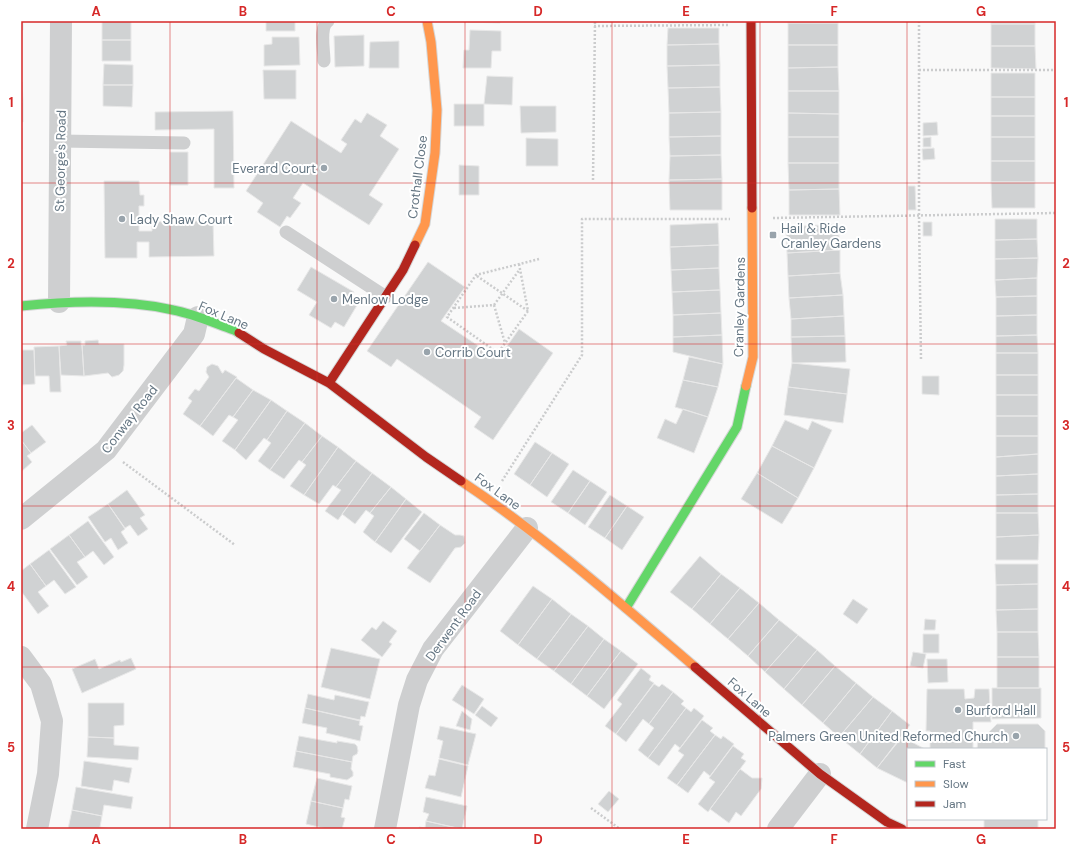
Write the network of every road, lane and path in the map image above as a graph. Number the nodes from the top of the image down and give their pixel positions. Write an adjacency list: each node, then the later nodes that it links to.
1 (61, 21): 11 (street, St George's Road)
2 (328, 21): 8 (lane)
3 (427, 21): 23 (street, Crothall Close)
4 (594, 21): 7 (path)
5 (919, 21): 9 (path)
6 (751, 23): 7 (path); 16 (street, Cranley Gardens)
7 (594, 26): 13 (path)
8 (324, 61)
9 (919, 70): 10 (path); 15 (path)
10 (1056, 70)
11 (60, 141): 12 (lane); 24 (street, St George's Road)
12 (184, 142)
13 (593, 180)
14 (1056, 213): 15 (path)
15 (919, 216): 16 (path); 31 (path)
16 (753, 218): 34 (path); 38 (street, Cranley Gardens)
17 (286, 232): 23 (lane)
18 (539, 259): 19 (path)
19 (520, 264): 20 (path); 21 (path)
20 (520, 269): 22 (path); 28 (path)
21 (476, 275): 22 (path); 27 (path)
22 (502, 293): 25 (path); 28 (path)
23 (386, 297): 32 (street, Crothall Close)
24 (58, 302): 26 (street, Fox Lane); 29 (street, Fox Lane)
25 (494, 305): 27 (path); 30 (path)
26 (21, 306)
27 (454, 308): 30 (path)
28 (528, 311): 30 (path)
29 (198, 317): 32 (street, Fox Lane); 33 (street, Conway Road)
30 (505, 343)
31 (921, 360)
32 (329, 383): 34 (street, Fox Lane)
33 (106, 450): 35 (street, Conway Road); 37 (path)
34 (490, 500): 36 (street, Fox Lane)
35 (21, 519)
36 (527, 528): 38 (street, Fox Lane); 43 (street, Derwent Road)
37 (235, 545)
38 (626, 608): 40 (street, Fox Lane)
39 (21, 657): 42 (street)
40 (820, 774): 45 (street); 46 (street, Fox Lane)
41 (590, 808): 44 (path)
42 (37, 829)
43 (384, 829)
44 (620, 829)
45 (778, 829)
46 (902, 829)

